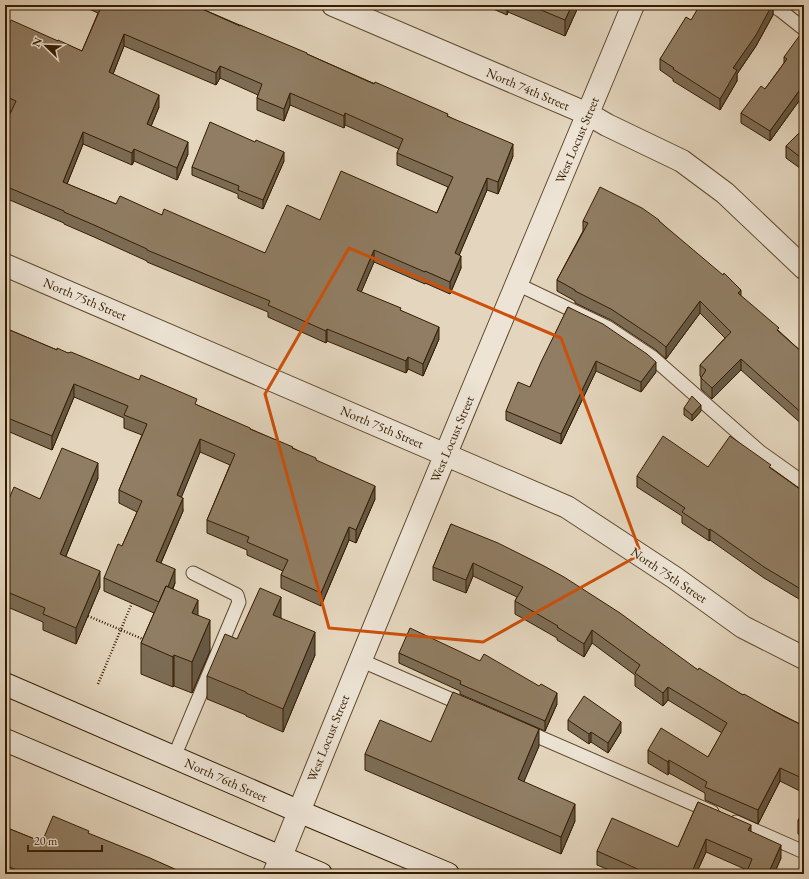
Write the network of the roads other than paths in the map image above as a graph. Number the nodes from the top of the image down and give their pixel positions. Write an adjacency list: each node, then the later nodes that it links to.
1 (333, 5): 5 (street, North 74th Street)
2 (633, 5): 5 (street, West Locust Street)
3 (772, 5): 4 (lane)
4 (804, 29)
5 (588, 114): 7 (street, North 74th Street); 8 (street, West Locust Street)
6 (5, 265): 9 (street, North 75th Street)
7 (804, 268)
8 (517, 284): 9 (street, West Locust Street); 10 (lane)
9 (445, 454): 12 (street, North 75th Street); 13 (street, West Locust Street)
10 (804, 483)
11 (193, 573): 18 (lane)
12 (804, 658)
13 (360, 660): 15 (lane); 19 (street, West Locust Street)
14 (5, 684): 18 (street, North 76th Street)
15 (474, 709)
16 (511, 725): 20 (lane)
17 (5, 740): 21 (street)
18 (174, 757): 19 (street, North 76th Street)
19 (298, 811): 21 (street, West Locust Street); 23 (street, North 76th Street)
20 (804, 852)
21 (277, 865): 22 (street)
22 (320, 874)
23 (448, 874)

